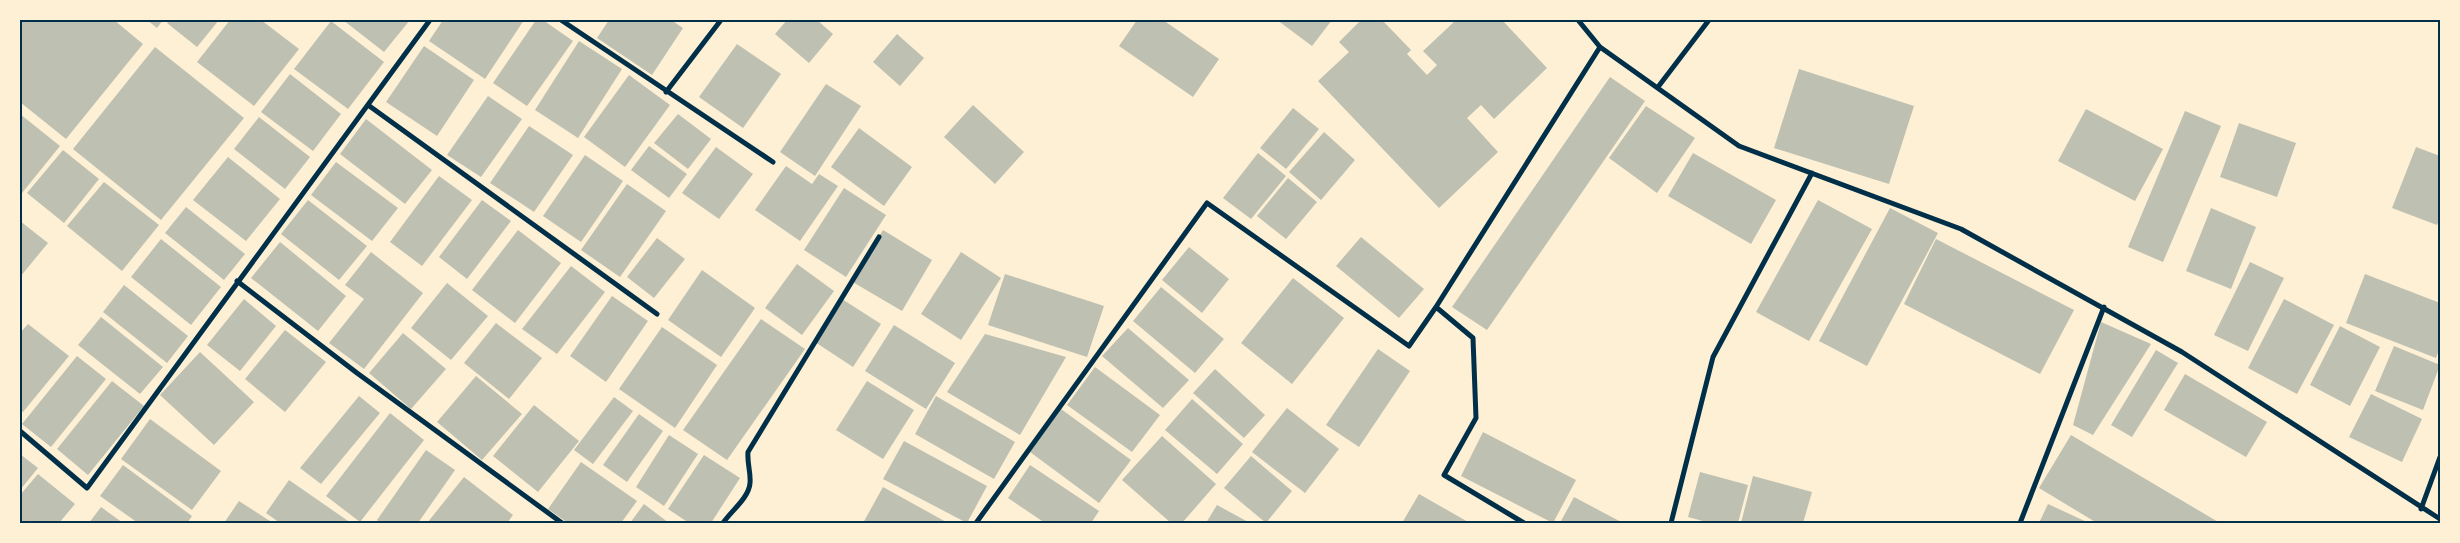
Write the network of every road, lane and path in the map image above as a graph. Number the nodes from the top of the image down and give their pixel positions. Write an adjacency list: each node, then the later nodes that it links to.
1 (430, 20): 9 (street)
2 (562, 20): 8 (street)
3 (721, 20): 8 (street)
4 (1578, 20): 6 (street)
5 (1709, 20): 7 (street)
6 (1600, 47): 7 (street); 14 (street)
7 (1658, 87): 11 (street)
8 (666, 92): 10 (street)
9 (368, 105): 13 (street); 16 (street)
10 (773, 162)
11 (1812, 173): 15 (street); 25 (street)
12 (879, 237): 22 (street)
13 (237, 281): 17 (street); 21 (street)
14 (1436, 307): 23 (street); 24 (street)
15 (2104, 308): 19 (street); 26 (street)
16 (657, 314)
17 (20, 431)
18 (2440, 457): 19 (street)
19 (2422, 509): 20 (street)
20 (2440, 519)
21 (562, 523)
22 (723, 523)
23 (976, 523)
24 (1524, 523)
25 (1671, 523)
26 (2020, 523)

